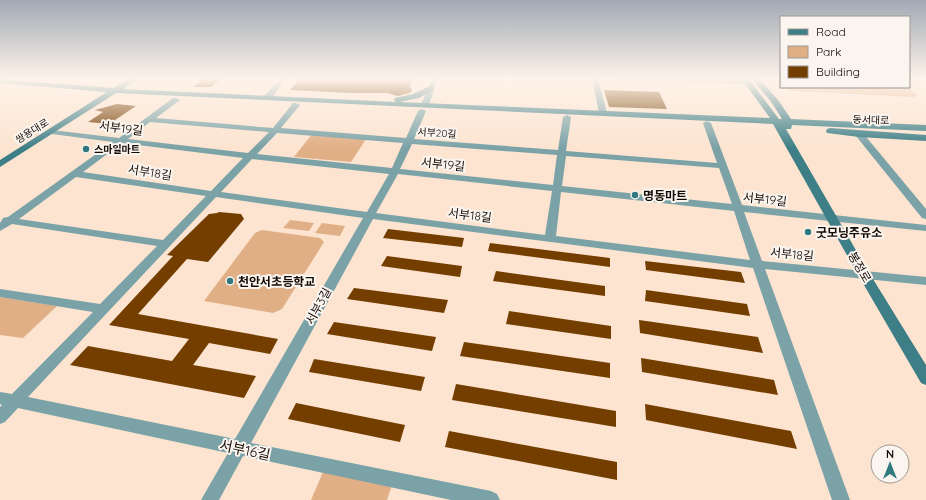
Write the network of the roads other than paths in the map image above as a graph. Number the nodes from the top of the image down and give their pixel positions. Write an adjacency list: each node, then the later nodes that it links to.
1 (77, 101): 28 (main road, 쌍용대로)
2 (79, 101): 22 (main road, 쌍용대로)
3 (174, 101): 16 (street)
4 (208, 101): 12 (main road, 동서대로)
5 (344, 101): 11 (main road, 동서대로)
6 (391, 101): 11 (main road)
7 (426, 101): 13 (street, 서부3길)
8 (600, 101): 14 (street)
9 (765, 101): 19 (main road, 봉정로)
10 (771, 101): 19 (main road, 봉정로)
11 (383, 103): 13 (main road, 동서대로)
12 (296, 105): 13 (main road, 동서대로); 21 (street)
13 (424, 108): 14 (main road, 동서대로); 15 (main road, 동서대로); 26 (street, 서부3길)
14 (603, 113): 19 (main road, 동서대로)
15 (566, 117): 17 (main road, 동서대로); 27 (street)
16 (149, 120): 21 (street, 서부20길); 25 (street)
17 (707, 124): 19 (main road, 동서대로); 31 (street)
18 (803, 125): 19 (main road, 동서대로); 20 (main road, 동서대로); 23 (main road)
19 (783, 126): 39 (main road, 봉정로)
20 (924, 128)
21 (275, 130): 26 (street, 서부20길); 29 (street)
22 (52, 132): 25 (street, 서부19길); 30 (main road, 쌍용대로)
23 (860, 134): 24 (main road); 38 (street)
24 (926, 138)
25 (120, 140): 29 (street, 서부19길); 33 (street)
26 (407, 141): 27 (street, 서부20길); 32 (street, 서부3길)
27 (560, 153): 31 (street, 서부20길); 34 (street)
28 (0, 156)
29 (250, 156): 32 (street, 서부19길); 35 (street)
30 (0, 164)
31 (723, 166): 36 (street)
32 (394, 171): 34 (street, 서부19길); 37 (street, 서부3길)
33 (76, 174): 35 (street, 서부18길); 40 (street)
34 (558, 188): 36 (street, 서부19길); 43 (street)
35 (211, 195): 37 (street, 서부18길); 44 (street)
36 (738, 209): 39 (street, 서부19길); 45 (street)
37 (369, 216): 43 (street, 서부18길); 54 (street, 서부3길)
38 (926, 216)
39 (832, 218): 42 (street, 서부19길); 46 (main road, 봉정로)
40 (5, 220): 41 (street); 44 (street)
41 (0, 228)
42 (926, 228)
43 (550, 238): 45 (street, 서부18길)
44 (165, 244): 49 (street)
45 (757, 264): 46 (street, 서부18길); 57 (street)
46 (863, 273): 47 (street, 서부18길); 50 (main road, 봉정로)
47 (926, 281)
48 (0, 293): 49 (street)
49 (103, 309): 52 (street)
50 (926, 378)
51 (0, 398): 52 (street, 서부16길)
52 (16, 402): 53 (street); 54 (street, 서부16길)
53 (0, 417)
54 (239, 449): 55 (street, 서부3길); 56 (street, 서부16길)
55 (210, 500)
56 (491, 500)
57 (841, 500)

